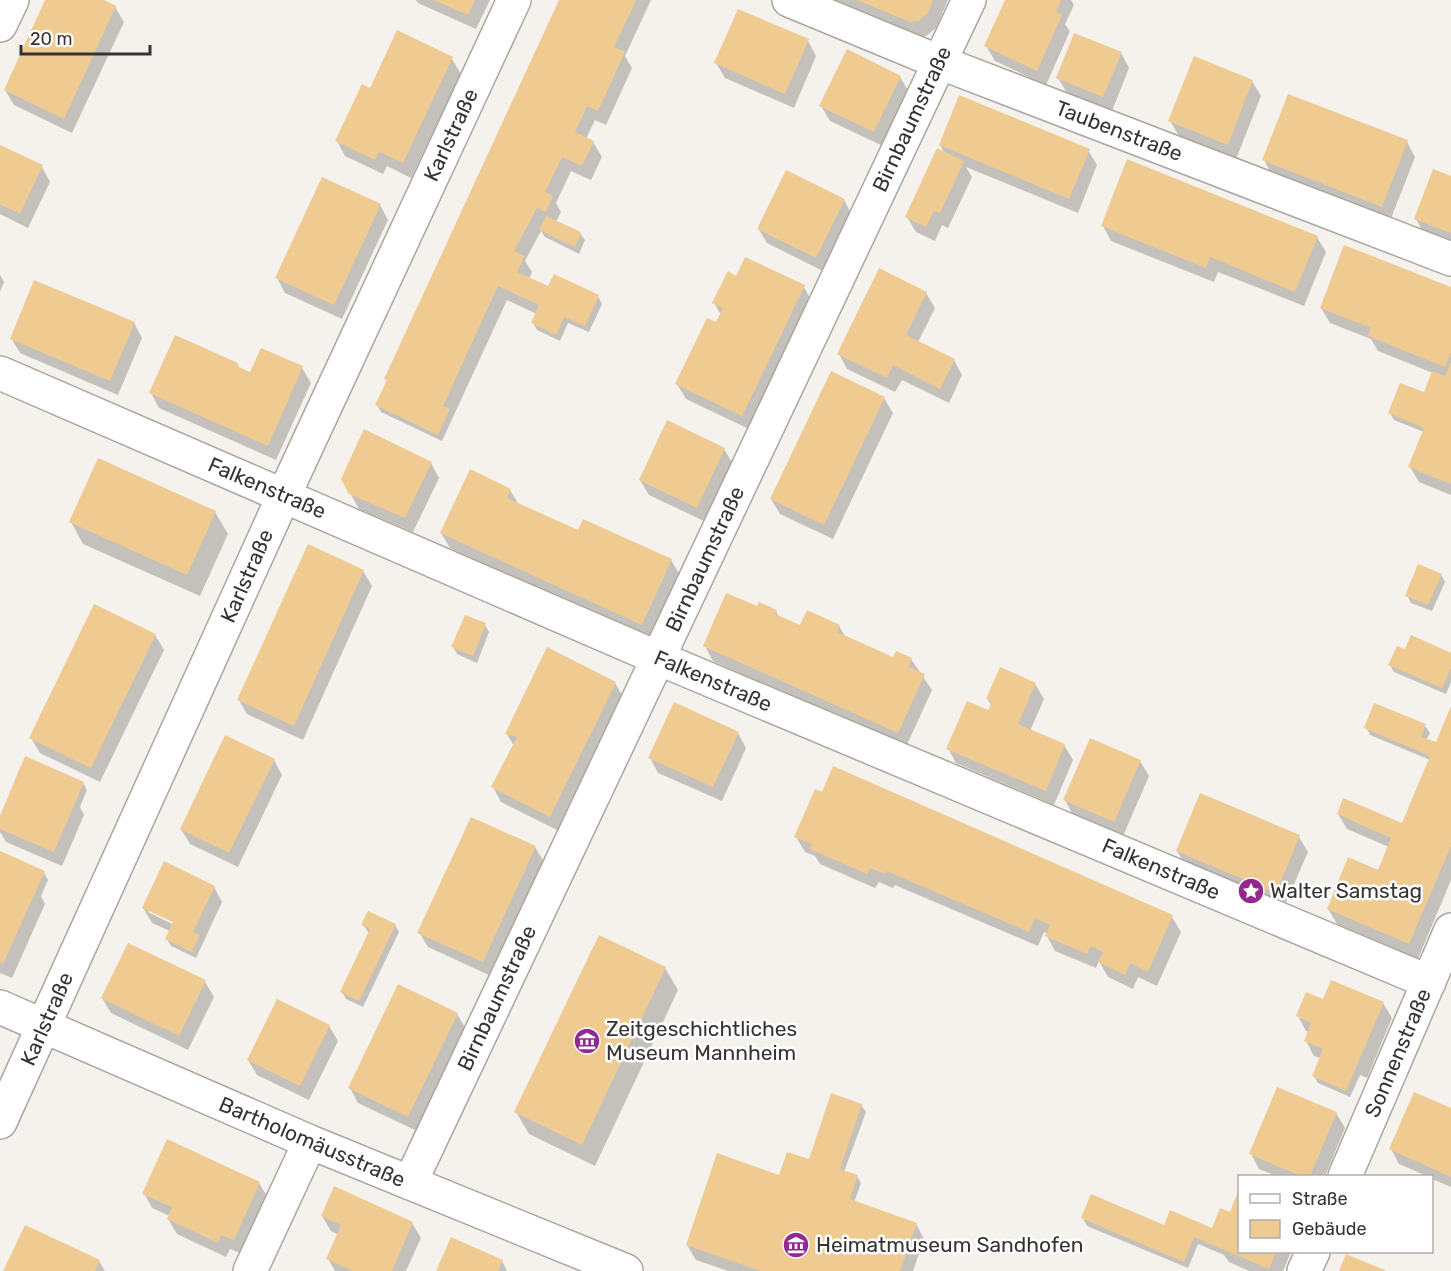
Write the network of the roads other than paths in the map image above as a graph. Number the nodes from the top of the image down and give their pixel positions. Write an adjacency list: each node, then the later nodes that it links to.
1 (12, 0): 5 (street)
2 (514, 0): 9 (street, Karlstraße)
3 (789, 0): 6 (street, Taubenstraße)
4 (969, 0): 6 (street, Birnbaumstraße)
5 (0, 26)
6 (939, 62): 7 (street, Taubenstraße); 10 (street, Birnbaumstraße)
7 (1451, 259)
8 (0, 373): 9 (street, Falkenstraße)
9 (284, 495): 10 (street, Falkenstraße); 14 (street, Karlstraße)
10 (658, 658): 12 (street, Falkenstraße); 18 (street, Birnbaumstraße)
11 (1451, 930): 12 (street, Sonnenstraße)
12 (1429, 982): 17 (street, Sonnenstraße)
13 (0, 1007): 14 (street, Bartholomäusstraße)
14 (44, 1027): 15 (street, Karlstraße); 16 (street, Bartholomäusstraße)
15 (0, 1122)
16 (310, 1142): 18 (street, Bartholomäusstraße); 20 (street)
17 (1345, 1175)
18 (410, 1183): 21 (street, Bartholomäusstraße)
19 (1312, 1253): 22 (street)
20 (250, 1271)
21 (626, 1271)
22 (1304, 1271)

